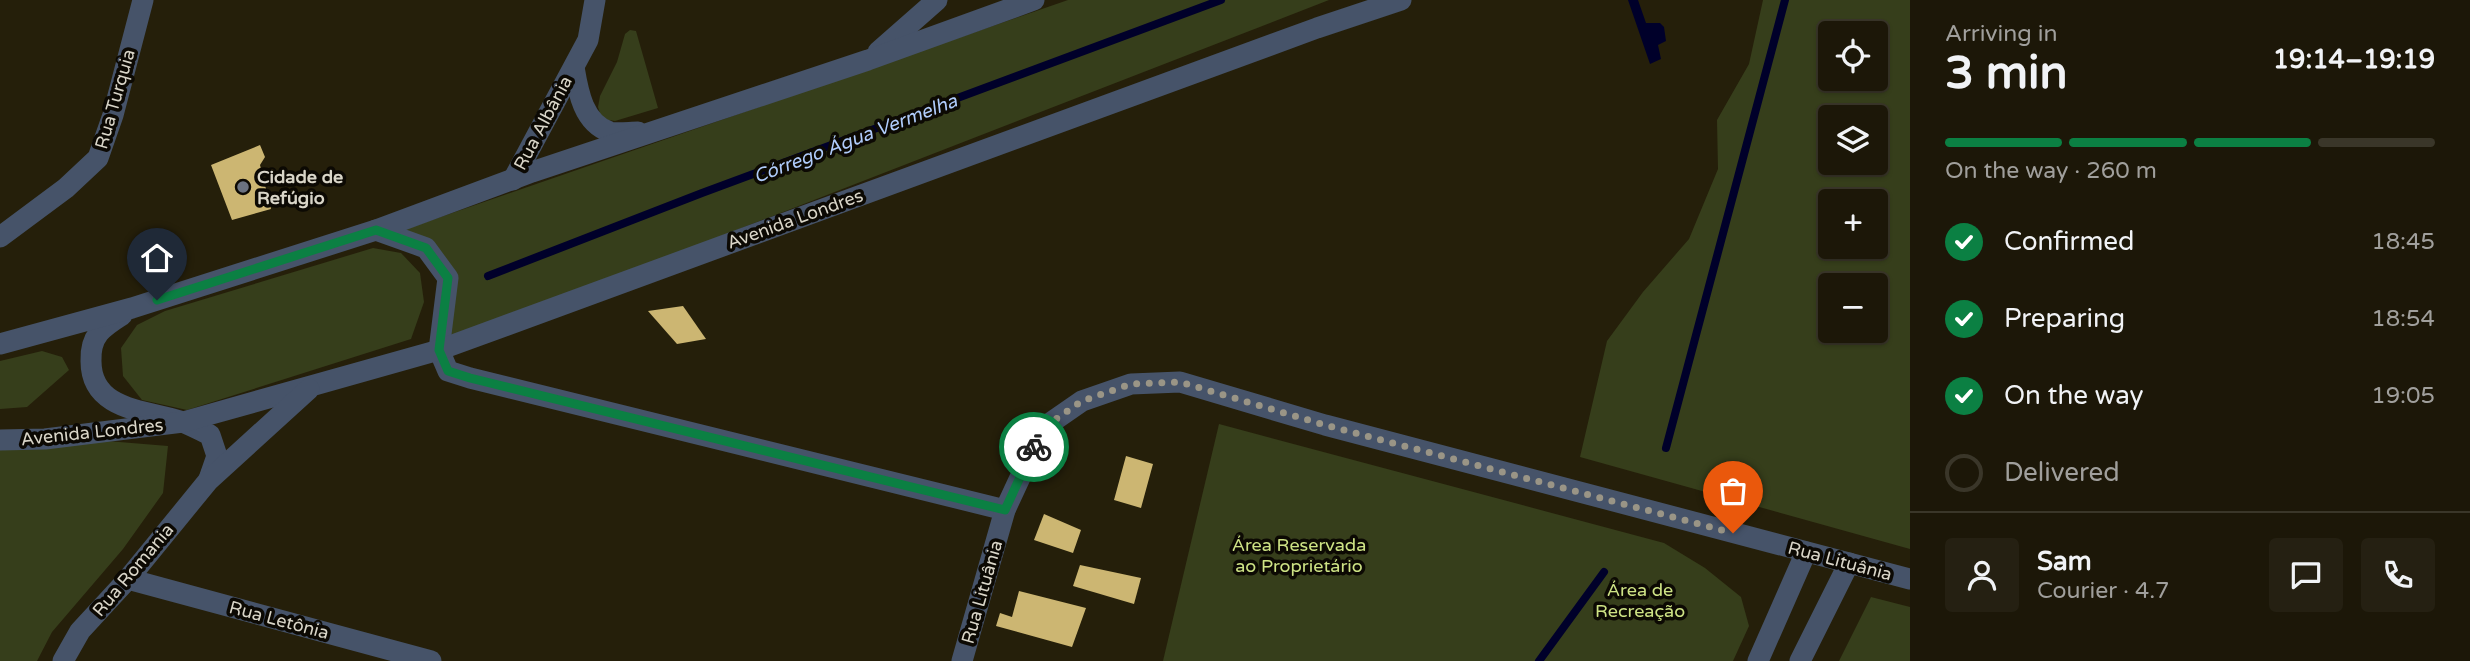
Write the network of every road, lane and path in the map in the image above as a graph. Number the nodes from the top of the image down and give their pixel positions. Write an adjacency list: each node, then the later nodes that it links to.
1 (143, 0): 11 (street, Rua Turquia)
2 (595, 0): 7 (street, Rua Albânia)
3 (937, 0): 6 (street)
4 (1034, 0): 6 (street, Avenida Londres)
5 (1401, 0): 14 (street, Avenida Londres)
6 (868, 60): 8 (street, Avenida Londres)
7 (574, 67): 8 (street, Rua Albânia); 9 (street, Rua Albânia)
8 (655, 131): 9 (street, Avenida Londres)
9 (513, 180): 10 (street, Avenida Londres)
10 (376, 230): 12 (street, Avenida Londres); 14 (street)
11 (0, 237)
12 (132, 307): 13 (street, Avenida Londres); 16 (street, Avenida Londres)
13 (0, 344)
14 (439, 350): 15 (street, Avenida Londres); 19 (street)
15 (313, 385): 16 (street, Avenida Londres); 18 (street, Rua Romania)
16 (183, 422): 17 (street, Avenida Londres); 18 (street, Rua Romania)
17 (0, 440)
18 (208, 481): 22 (street, Rua Romania)
19 (1005, 510): 20 (street, Rua Lituânia); 26 (street, Rua Lituânia)
20 (1806, 552): 21 (street, Rua Lituânia); 27 (street)
21 (1849, 563): 23 (street, Rua Lituânia); 28 (street)
22 (128, 579): 24 (street, Rua Romania); 25 (street, Rua Letônia)
23 (1910, 579)
24 (63, 661)
25 (431, 661)
26 (962, 661)
27 (1758, 661)
28 (1800, 661)

